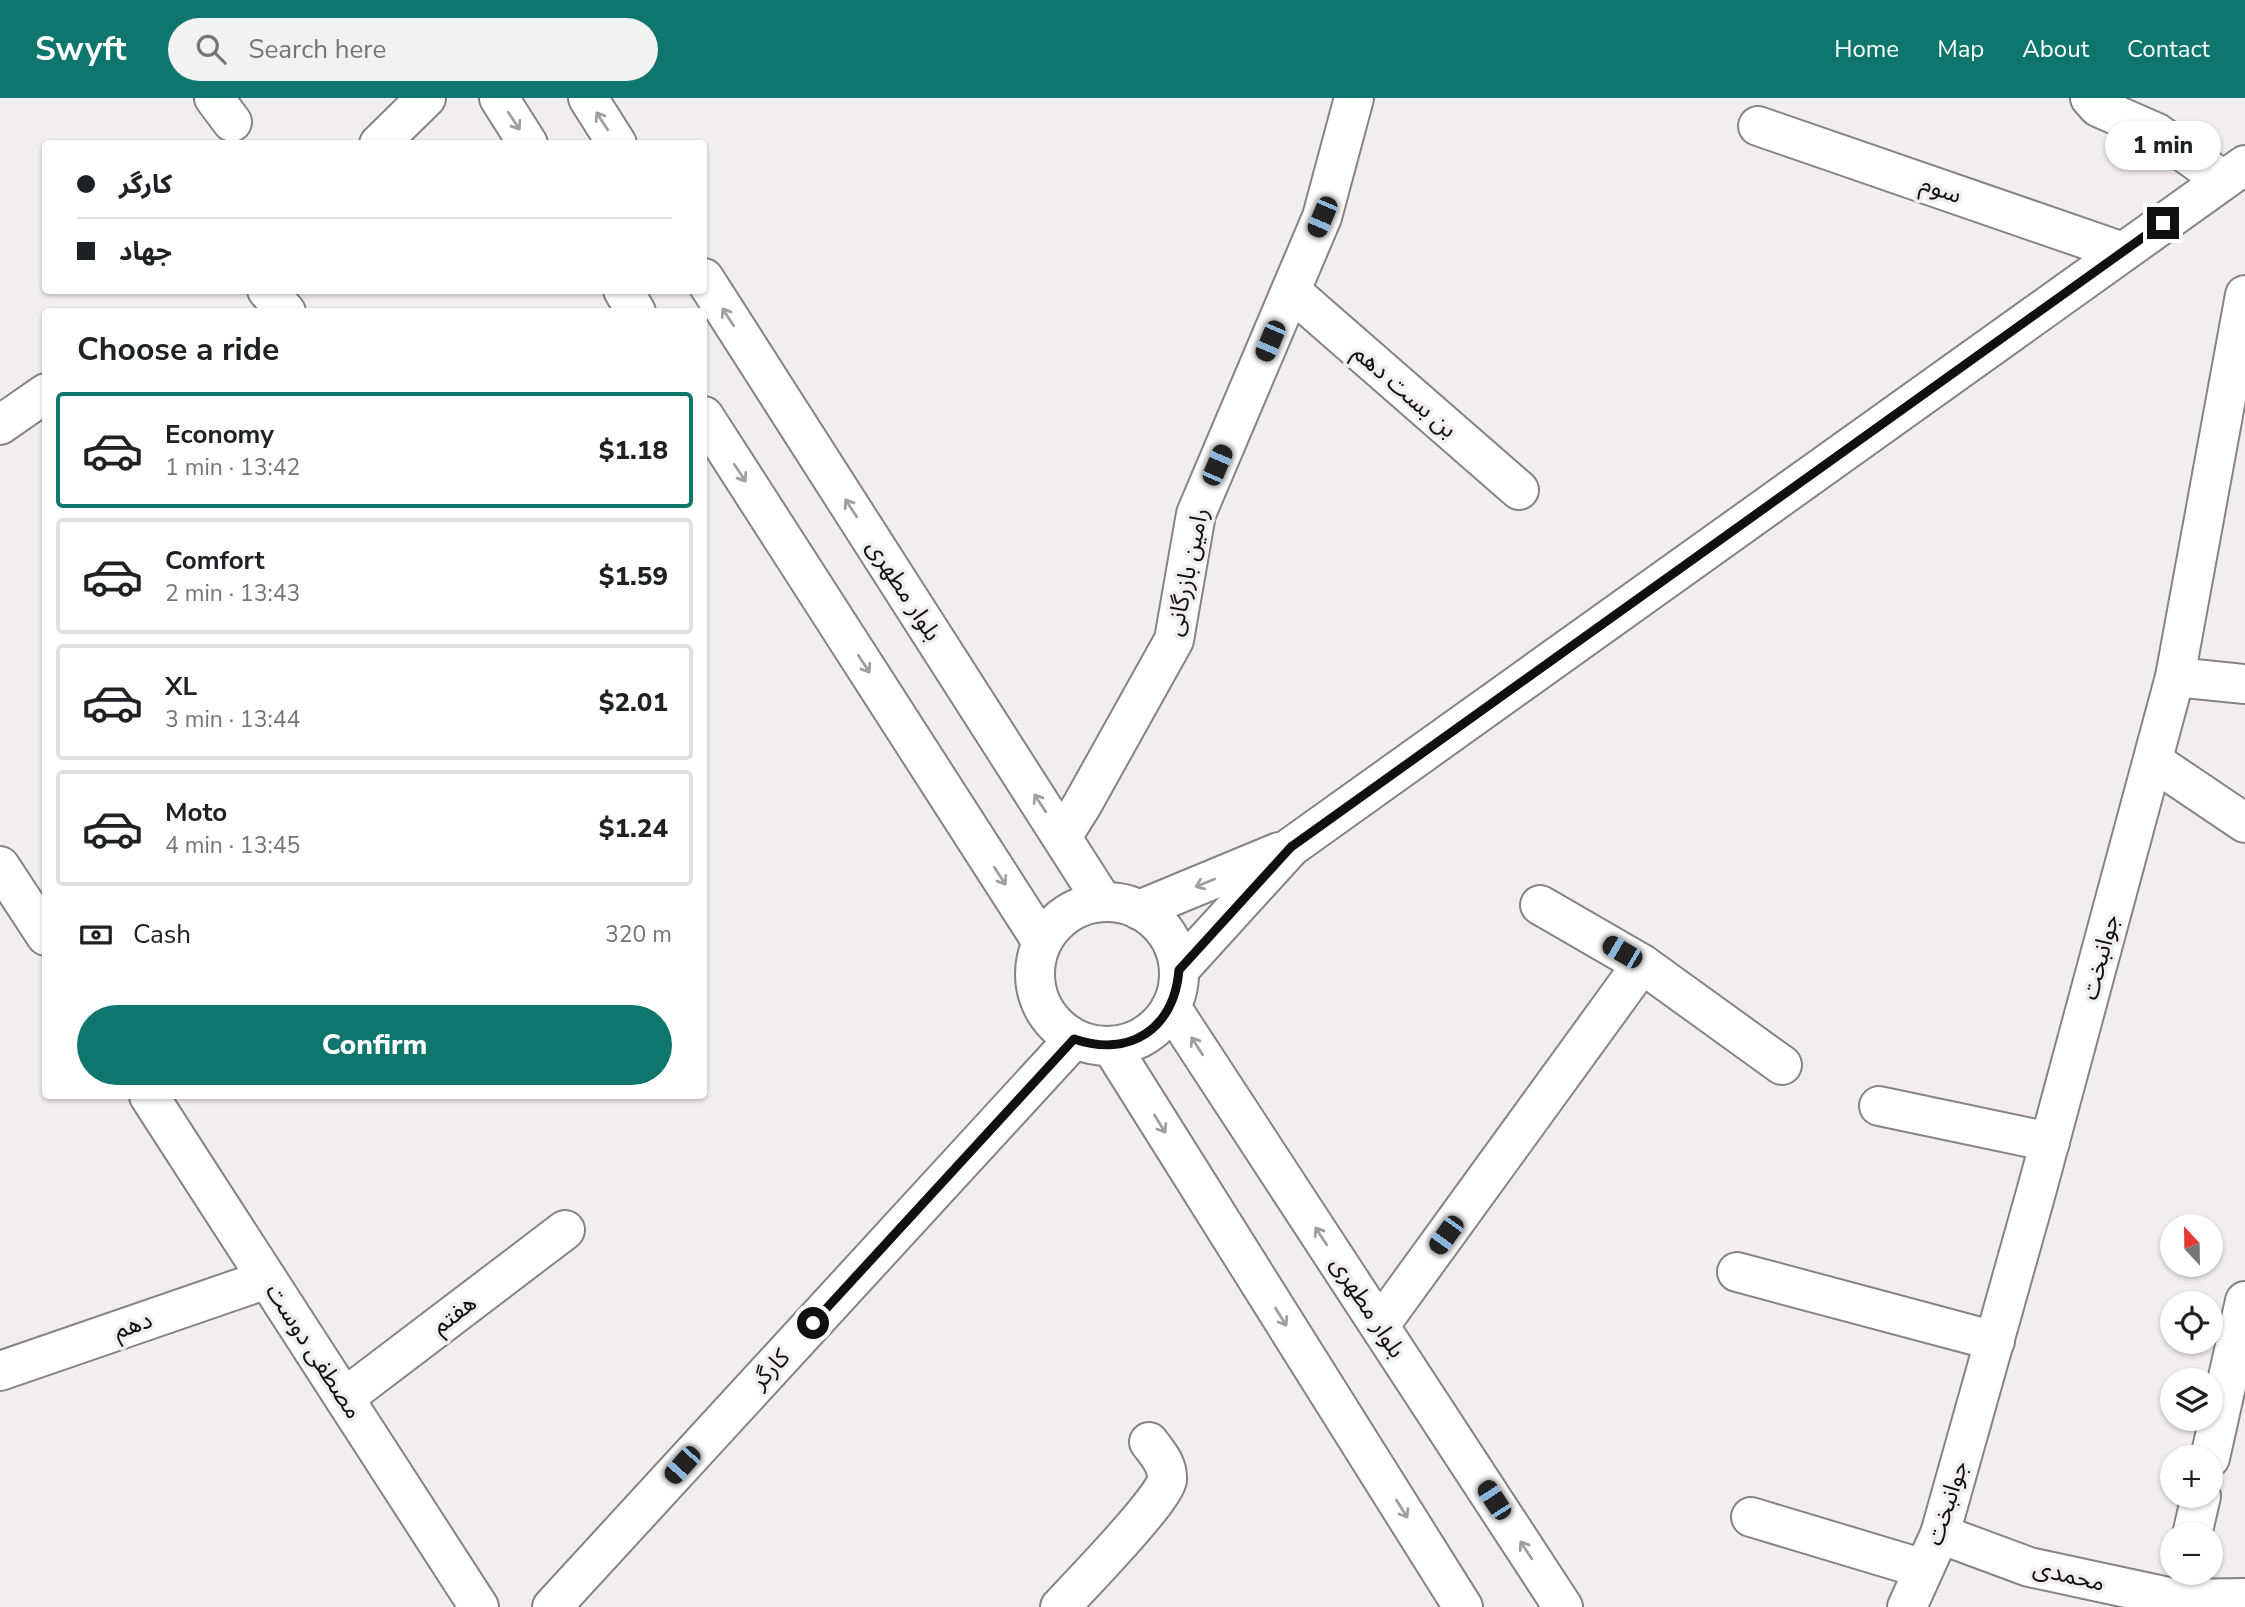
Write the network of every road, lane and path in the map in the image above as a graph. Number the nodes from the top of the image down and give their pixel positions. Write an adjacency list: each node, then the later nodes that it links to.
1 (426, 98): 7 (street)
2 (499, 98): 8 (street, one-way to 8)
3 (588, 98): 9 (street, one-way to 3)
4 (1354, 98): 13 (street, رامین بازرگانی)
5 (2090, 98): 10 (street)
6 (1758, 126): 11 (street, سوم)
7 (383, 140)
8 (525, 140)
9 (614, 140)
10 (2234, 173): 11 (street)
11 (2123, 252): 26 (street)
12 (707, 283): 25 (street, بلوار مطهری, one-way to 12)
13 (1291, 292): 20 (street, بن بست دهم); 25 (street, رامین بازرگانی)
14 (270, 294): 15 (street)
15 (283, 308)
16 (2244, 312): 21 (street, جوانبخت)
17 (42, 396): 19 (street)
18 (707, 421): 31 (street, one-way to 31)
19 (0, 425)
20 (1519, 489)
21 (2175, 677): 22 (street); 23 (street, جوانبخت)
22 (2245, 684)
23 (2152, 761): 24 (street); 39 (street, جوانبخت)
24 (2245, 823)
25 (1062, 836): 29 (street, بلوار مطهری)
26 (1291, 847): 29 (street, one-way to 29); 33 (street)
27 (0, 866): 30 (street)
28 (1540, 905): 32 (street)
29 (1121, 906): 31 (street); 33 (street)
30 (42, 930)
31 (1042, 942): 35 (street)
32 (1642, 964): 36 (street); 44 (street)
33 (1179, 970): 34 (street)
34 (1171, 1007): 35 (street); 44 (street, بلوار مطهری, one-way to 34)
35 (1092, 1042): 56 (street, کارگر); 58 (street, one-way to 58)
36 (1783, 1066)
37 (151, 1099): 42 (street, مصطفی دوست)
38 (1880, 1106): 39 (street)
39 (2050, 1142): 45 (street, جوانبخت)
40 (565, 1230): 47 (street, هفتم)
41 (1737, 1272): 45 (street)
42 (267, 1279): 46 (street, دهم); 47 (street, مصطفی دوست)
43 (2245, 1301): 49 (street)
44 (1380, 1325): 59 (street, بلوار مطهری, one-way to 44)
45 (1994, 1341): 51 (street, جوانبخت)
46 (0, 1371)
47 (344, 1398): 55 (street, مصطفی دوست)
48 (1149, 1442): 57 (street)
49 (2213, 1445)
50 (1751, 1517): 52 (street)
51 (1940, 1534): 52 (street, جوانبخت); 53 (street, محمدی)
52 (1924, 1569): 60 (street, جوانبخت)
53 (2179, 1593): 54 (street, محمدی)
54 (2245, 1598)
55 (465, 1602)
56 (552, 1607)
57 (1060, 1607)
58 (1463, 1607)
59 (1563, 1607)
60 (1907, 1607)

